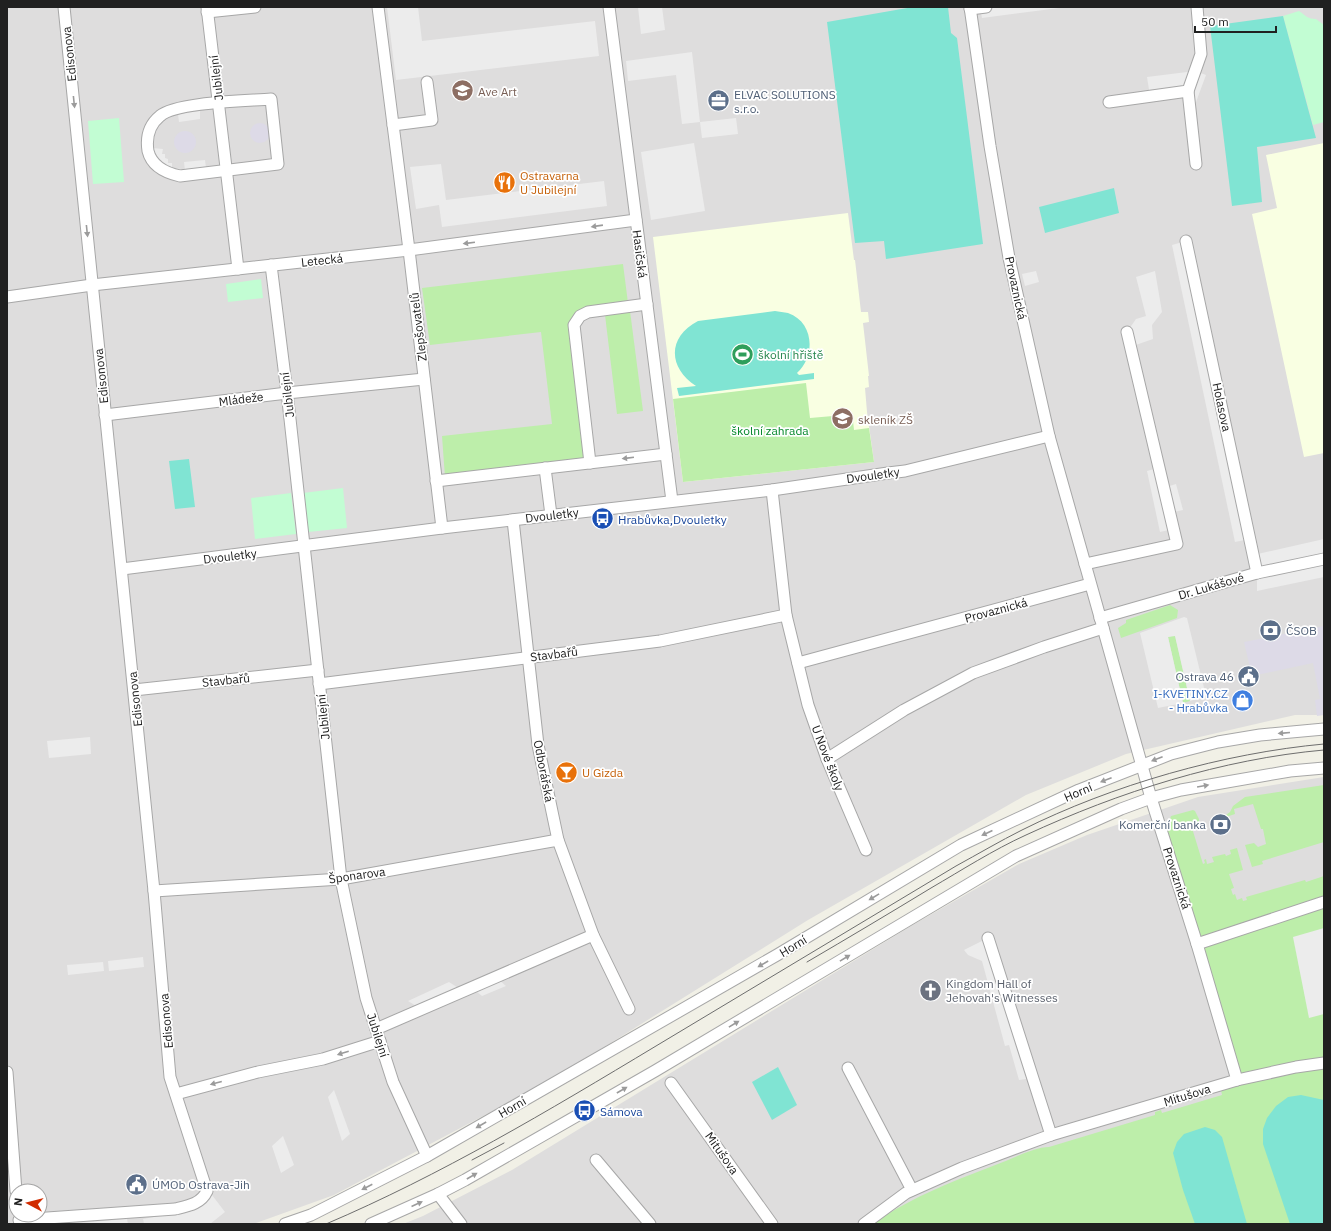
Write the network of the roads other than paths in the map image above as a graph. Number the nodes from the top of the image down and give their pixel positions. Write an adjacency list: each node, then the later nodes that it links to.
1 (64, 7): 21 (street, Edisonova, one-way to 21)
2 (255, 7): 8 (street)
3 (378, 7): 13 (street, Zlepšovatelů)
4 (608, 7): 16 (street, Hasičská)
5 (986, 7): 7 (street)
6 (1197, 7): 10 (street)
7 (970, 8): 28 (street, Provaznická)
8 (207, 10): 12 (street, Jubilejní)
9 (427, 82): 13 (street)
10 (1188, 91): 11 (street); 14 (street)
11 (1109, 102)
12 (218, 103): 15 (street, Jubilejní); 15 (street); 15 (street)
13 (393, 125): 18 (street, Zlepšovatelů)
14 (1196, 164)
15 (226, 171): 20 (street, Jubilejní)
16 (636, 220): 18 (street, Letecká, one-way to 18); 23 (street, Hasičská)
17 (1186, 241): 42 (street, Holasova)
18 (409, 250): 19 (street, Letecká); 25 (street, Zlepšovatelů)
19 (271, 265): 20 (street, Letecká); 26 (street, Jubilejní)
20 (238, 269): 21 (street, Letecká)
21 (92, 284): 22 (street, Letecká); 27 (street, Edisonova)
22 (7, 297)
23 (647, 304): 29 (street, Hasičská); 30 (street)
24 (1127, 332): 40 (street)
25 (424, 379): 26 (street, Mládeže); 32 (street, Zlepšovatelů)
26 (287, 393): 27 (street, Mládeže); 38 (street, Jubilejní)
27 (105, 415): 41 (street, Edisonova)
28 (1050, 436): 33 (street, Dvouletky); 40 (street, Provaznická)
29 (666, 454): 30 (street, one-way to 30); 34 (street, Hasičská)
30 (590, 463): 31 (street)
31 (545, 468): 32 (street); 35 (street)
32 (436, 481): 37 (street, Zlepšovatelů)
33 (772, 490): 34 (street, Dvouletky); 44 (street, U Nové školy)
34 (672, 501): 35 (street, Dvouletky)
35 (552, 515): 36 (street, Dvouletky)
36 (513, 520): 37 (street, Dvouletky); 46 (street, Odborářská)
37 (442, 528): 38 (street, Dvouletky)
38 (304, 546): 41 (street, Dvouletky); 48 (street, Jubilejní)
39 (1324, 559): 42 (street, Dr. Lukášové)
40 (1085, 564): 43 (street, Provaznická)
41 (122, 569): 50 (street, Edisonova)
42 (1257, 573): 45 (street, Dr. Lukášové)
43 (1090, 584): 45 (street, Provaznická); 47 (street, Provaznická)
44 (786, 615): 46 (street, Stavbařů); 47 (street, U Nové školy)
45 (1101, 623): 52 (street, Dr. Lukášové); 53 (street, Provaznická)
46 (529, 658): 49 (street, Stavbařů); 56 (street, Odborářská)
47 (798, 663): 52 (street, U Nové školy)
48 (318, 670): 49 (street, Jubilejní); 50 (street, Stavbařů)
49 (320, 684): 58 (street, Jubilejní)
50 (134, 690): 59 (street, Edisonova)
51 (1324, 729): 53 (street, Horní, one-way to 53)
52 (827, 760): 57 (street, U Nové školy)
53 (1142, 765): 55 (street, Provaznická); 74 (street, Horní, one-way to 74)
54 (1324, 768): 55 (street, one-way to 54)
55 (1151, 798): 63 (street, Provaznická); 78 (street, one-way to 55)
56 (558, 840): 58 (street, Šponarova); 61 (street, Odborářská)
57 (866, 850)
58 (341, 879): 59 (street, Šponarova); 65 (street, Jubilejní)
59 (154, 891): 72 (street, Edisonova)
60 (1324, 902): 63 (street)
61 (593, 935): 64 (street, Odborářská); 65 (street)
62 (988, 938): 73 (street)
63 (1197, 944): 70 (street, Provaznická)
64 (629, 1009)
65 (376, 1029): 66 (street, Jubilejní)
66 (380, 1041): 72 (street, one-way to 72); 74 (street, Jubilejní)
67 (1324, 1063): 70 (street, Mitušova)
68 (848, 1068): 77 (street)
69 (7, 1072): 76 (street)
70 (1237, 1080): 73 (street, Mitušova)
71 (671, 1082): 80 (street, Mitušova)
72 (176, 1094): 79 (street, Edisonova)
73 (1051, 1135): 77 (street, Mitušova)
74 (427, 1156): 81 (street, Horní, one-way to 81)
75 (596, 1160): 84 (street)
76 (15, 1183)
77 (912, 1190): 85 (street, Mitušova)
78 (438, 1194): 82 (street, one-way to 78); 83 (street)
79 (48, 1218)
80 (766, 1222)
81 (285, 1224)
82 (371, 1224)
83 (461, 1224)
84 (650, 1224)
85 (864, 1224)

